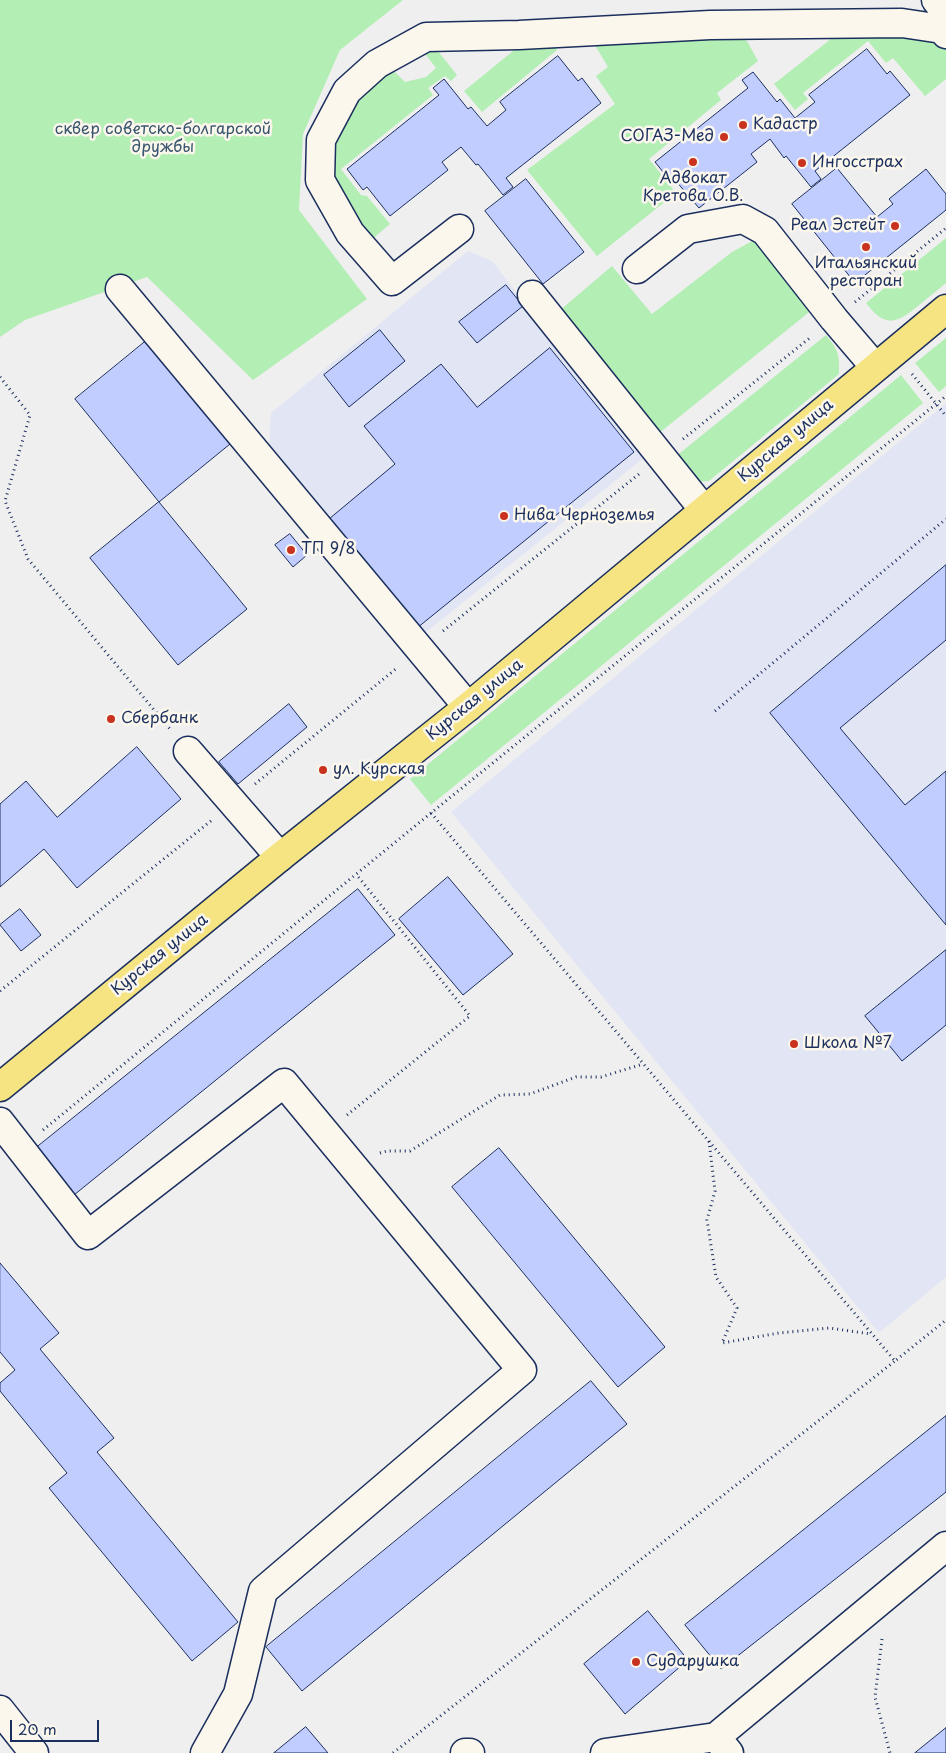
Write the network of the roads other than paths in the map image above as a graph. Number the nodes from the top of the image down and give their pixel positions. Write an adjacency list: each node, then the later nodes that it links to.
1 (936, 0): 2 (street)
2 (944, 32): 3 (street)
3 (459, 229)
4 (637, 269): 8 (street)
5 (120, 289): 10 (street)
6 (532, 296): 9 (street)
7 (946, 309): 8 (main road, Курская улица)
8 (875, 367): 9 (main road, Курская улица)
9 (704, 510): 10 (main road, Курская улица)
10 (468, 707): 12 (main road, Курская улица)
11 (188, 751): 12 (street)
12 (280, 857): 13 (main road, Курская улица)
13 (0, 1087)
14 (0, 1122): 19 (street)
15 (946, 1546): 17 (street)
16 (0, 1710): 18 (street)
17 (722, 1745): 22 (street)
18 (34, 1753)
19 (205, 1753)
20 (465, 1753): 21 (street)
21 (470, 1753)
22 (605, 1753)

